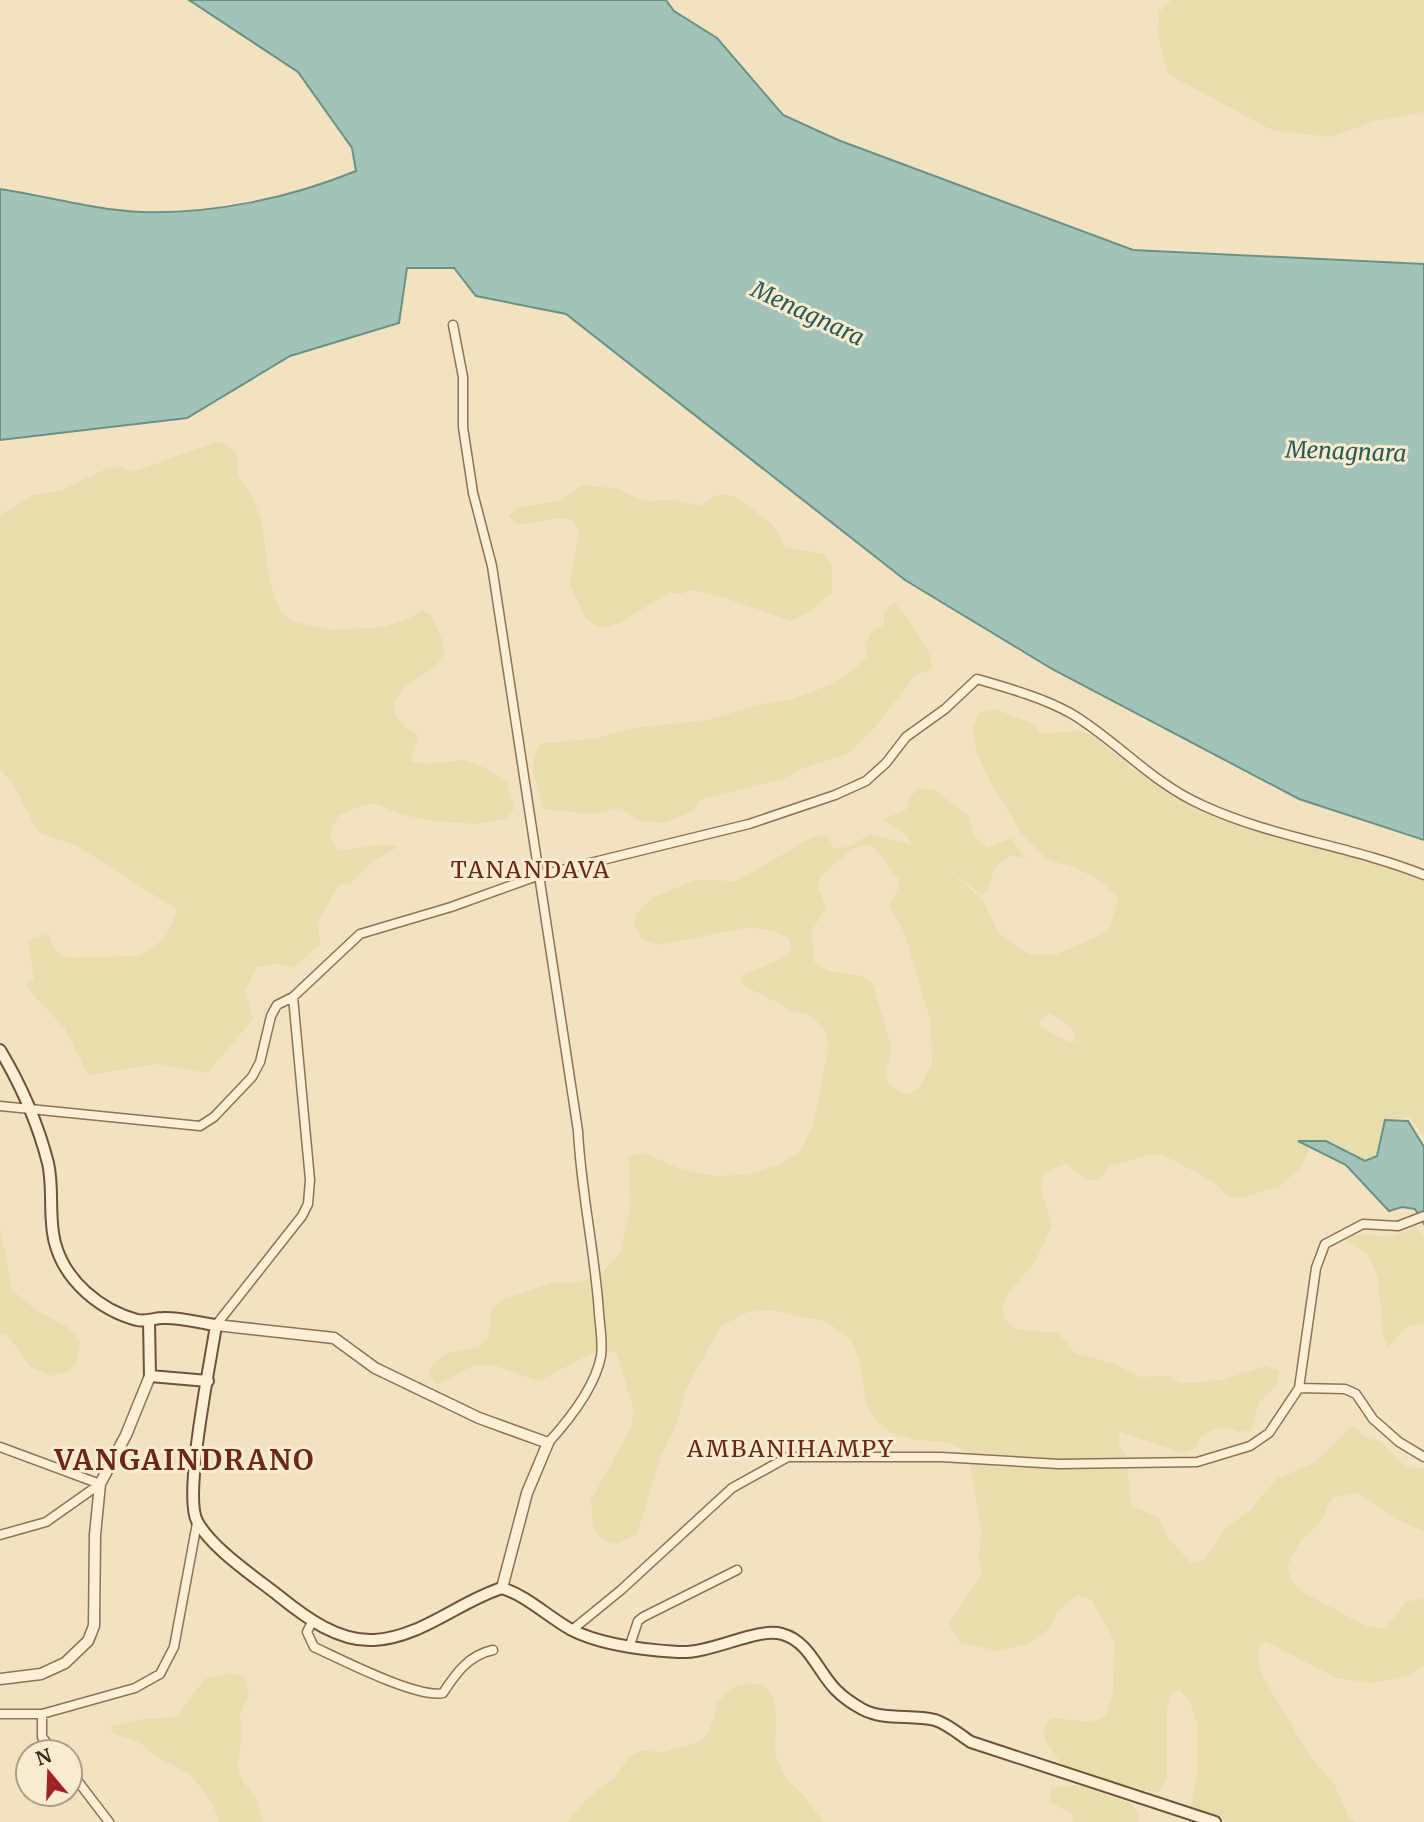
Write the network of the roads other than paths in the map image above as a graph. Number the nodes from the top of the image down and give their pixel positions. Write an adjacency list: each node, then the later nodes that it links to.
1 (453, 325): 3 (street)
2 (1424, 875): 3 (street)
3 (537, 876): 4 (street); 14 (street)
4 (293, 997): 7 (street); 10 (street)
5 (0, 1050): 7 (main road)
6 (0, 1106): 7 (street)
7 (29, 1109): 9 (main road)
8 (1422, 1217): 13 (street)
9 (149, 1321): 10 (main road); 11 (main road)
10 (216, 1325): 12 (main road); 14 (street)
11 (150, 1376): 12 (main road); 17 (street)
12 (208, 1381): 18 (main road)
13 (1299, 1388): 16 (street); 23 (street)
14 (548, 1443): 21 (street)
15 (0, 1447): 17 (street)
16 (1424, 1457)
17 (100, 1484): 19 (street); 26 (street)
18 (197, 1523): 22 (main road); 28 (street)
19 (0, 1535)
20 (737, 1570): 24 (street)
21 (502, 1588): 22 (main road); 23 (main road)
22 (313, 1620): 25 (street)
23 (572, 1630): 24 (main road)
24 (630, 1645): 32 (main road)
25 (493, 1650)
26 (0, 1679)
27 (0, 1714): 28 (street)
28 (43, 1714): 29 (street)
29 (43, 1738)
30 (84, 1789): 31 (street)
31 (109, 1822)
32 (1215, 1822)

